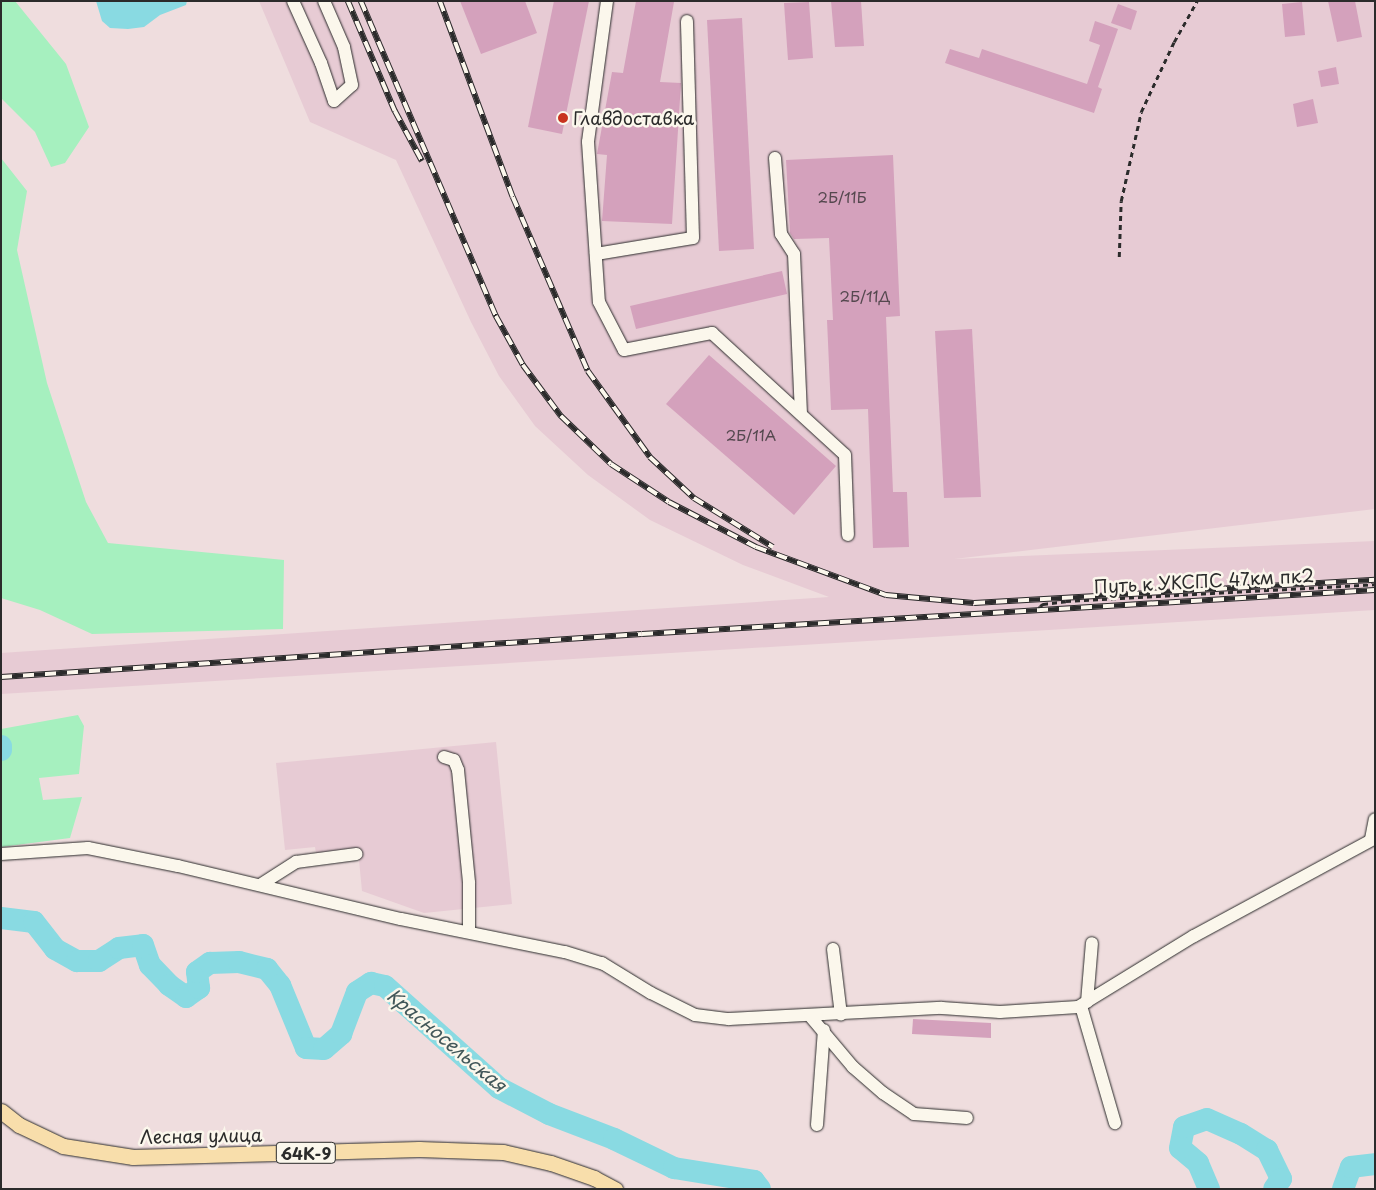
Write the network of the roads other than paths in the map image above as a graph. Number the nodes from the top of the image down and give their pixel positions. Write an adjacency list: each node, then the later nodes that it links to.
1 (293, 1): 2 (lane)
2 (324, 1)
3 (607, 1): 6 (lane)
4 (687, 21): 6 (lane)
5 (775, 158): 7 (lane)
6 (596, 254): 7 (lane)
7 (801, 414): 8 (lane)
8 (848, 535)
9 (444, 757): 15 (lane)
10 (1375, 819): 11 (lane)
11 (1373, 838): 18 (lane)
12 (1, 854): 14 (lane)
13 (356, 854): 14 (lane)
14 (260, 885): 15 (lane)
15 (469, 931): 20 (lane)
16 (1092, 943): 18 (lane)
17 (833, 949): 19 (lane)
18 (1084, 1004): 19 (lane); 24 (lane)
19 (841, 1015): 20 (lane)
20 (810, 1016): 21 (lane)
21 (824, 1030): 23 (lane); 25 (lane)
22 (1, 1111): 26 (main road, Лесная улица / 64К-9)
23 (967, 1118)
24 (1115, 1124)
25 (817, 1125)
26 (615, 1189)

